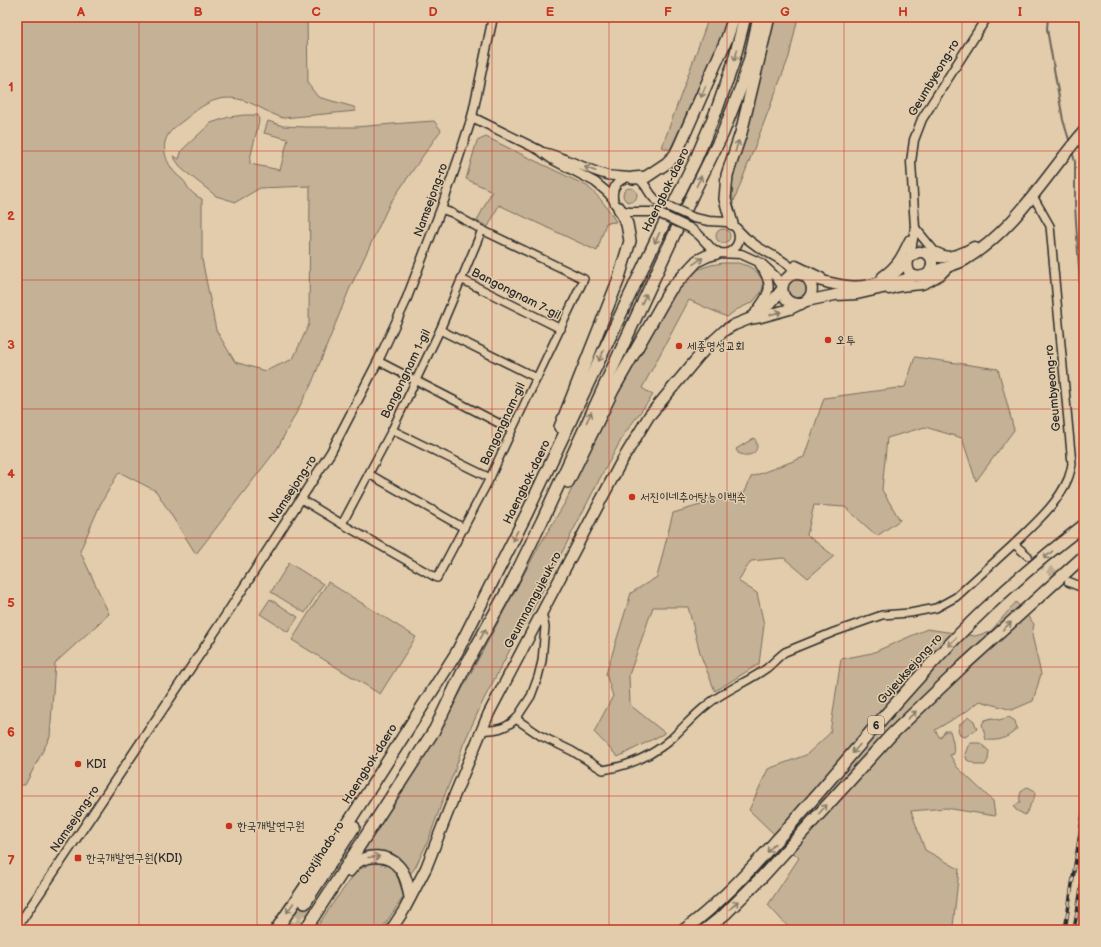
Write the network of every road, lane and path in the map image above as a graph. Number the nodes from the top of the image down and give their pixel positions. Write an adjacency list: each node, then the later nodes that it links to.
1 (493, 17): 7 (street, Namsejong-ro)
2 (734, 17): 10 (highway, one-way to 10)
3 (745, 17): 43 (highway, Haengbok-daero, one-way to 43)
4 (759, 17): 44 (highway, one-way to 4)
5 (769, 17): 14 (highway, one-way to 5)
6 (987, 17): 15 (street, Geumbyeong-ro)
7 (472, 117): 9 (street); 13 (street, Namsejong-ro)
8 (1082, 133): 11 (main road)
9 (539, 150): 10 (street, one-way to 9); 12 (street)
10 (630, 178): 12 (street); 14 (street, bridge)
11 (1033, 196): 19 (main road); 23 (main road); 48 (street, Geumbyeong-ro)
12 (616, 204): 17 (street, bridge); 43 (highway)
13 (441, 209): 16 (street, Bangongnam-gil); 35 (street, Namsejong-ro)
14 (734, 226): 17 (street); 21 (street)
15 (915, 228): 18 (street); 19 (street); 20 (street); 30 (street)
16 (482, 230): 27 (street, Bangongnam 1-gil); 33 (street, Bangongnam-gil)
17 (722, 253): 22 (street); 44 (highway, one-way to 17)
18 (927, 254): 19 (main road); 20 (main road); 24 (main road)
19 (947, 256)
20 (910, 258): 26 (main road); 30 (main road, Geumnamgujeuk-ro)
21 (781, 260): 25 (street); 28 (street)
22 (757, 261): 29 (street); 32 (street)
23 (949, 267): 24 (main road); 30 (street)
24 (928, 274): 26 (main road)
25 (804, 276): 28 (main road, Geumnamgujeuk-ro); 29 (main road, Geumnamgujeuk-ro); 31 (main road)
26 (915, 276): 30 (main road, Geumnamgujeuk-ro)
27 (461, 279): 33 (street, Bangongnam 7-gil); 34 (street, Bangongnam 1-gil)
28 (834, 284): 30 (main road, Geumnamgujeuk-ro)
29 (782, 288): 31 (main road); 32 (main road, Geumnamgujeuk-ro)
30 (857, 290): 31 (main road, Geumnamgujeuk-ro)
31 (803, 302): 32 (main road, Geumnamgujeuk-ro, one-way to 31)
32 (749, 319): 53 (main road, Geumnamgujeuk-ro)
33 (561, 329): 36 (street, Bangongnam-gil)
34 (440, 330): 36 (street); 37 (street, Bangongnam 1-gil)
35 (378, 361): 37 (street); 42 (street, Namsejong-ro)
36 (537, 378): 39 (street, Bangongnam-gil)
37 (416, 381): 38 (street, Bangongnam 1-gil); 39 (street)
38 (392, 430): 40 (street, Bangongnam 1-gil); 41 (street)
39 (512, 430): 41 (street, Bangongnam-gil)
40 (369, 474): 45 (street, Bangongnam 1-gil); 47 (street)
41 (490, 478): 47 (street, Bangongnam-gil)
42 (301, 499): 45 (street, Bangongnam-gil); 60 (street, Namsejong-ro)
43 (527, 513): 54 (highway, Haengbok-daero, one-way to 54)
44 (542, 521): 55 (highway, one-way to 44)
45 (342, 524): 47 (street, Bangongnam-gil)
46 (1081, 527): 64 (highway, Gujeuksejong-ro / 6, one-way to 64)
47 (464, 528)
48 (1014, 544): 49 (street); 56 (street, Geumbyeong-ro)
49 (1028, 556)
50 (1083, 557): 65 (highway, 6, one-way to 50)
51 (1069, 582): 52 (street)
52 (1084, 588)
53 (542, 612): 56 (street); 57 (main road, Geumnamgujeuk-ro)
54 (456, 652): 55 (highway, Orotjihado-ro); 61 (highway, Haengbok-daero, one-way to 61)
55 (464, 669): 59 (highway)
56 (516, 719): 57 (street)
57 (481, 730): 58 (main road, Geumnamgujeuk-ro)
58 (410, 898): 59 (highway, one-way to 58); 63 (main road, Geumnamgujeuk-ro)
59 (325, 899): 62 (highway)
60 (17, 927)
61 (276, 930)
62 (305, 930)
63 (391, 930)
64 (684, 930)
65 (705, 930)

